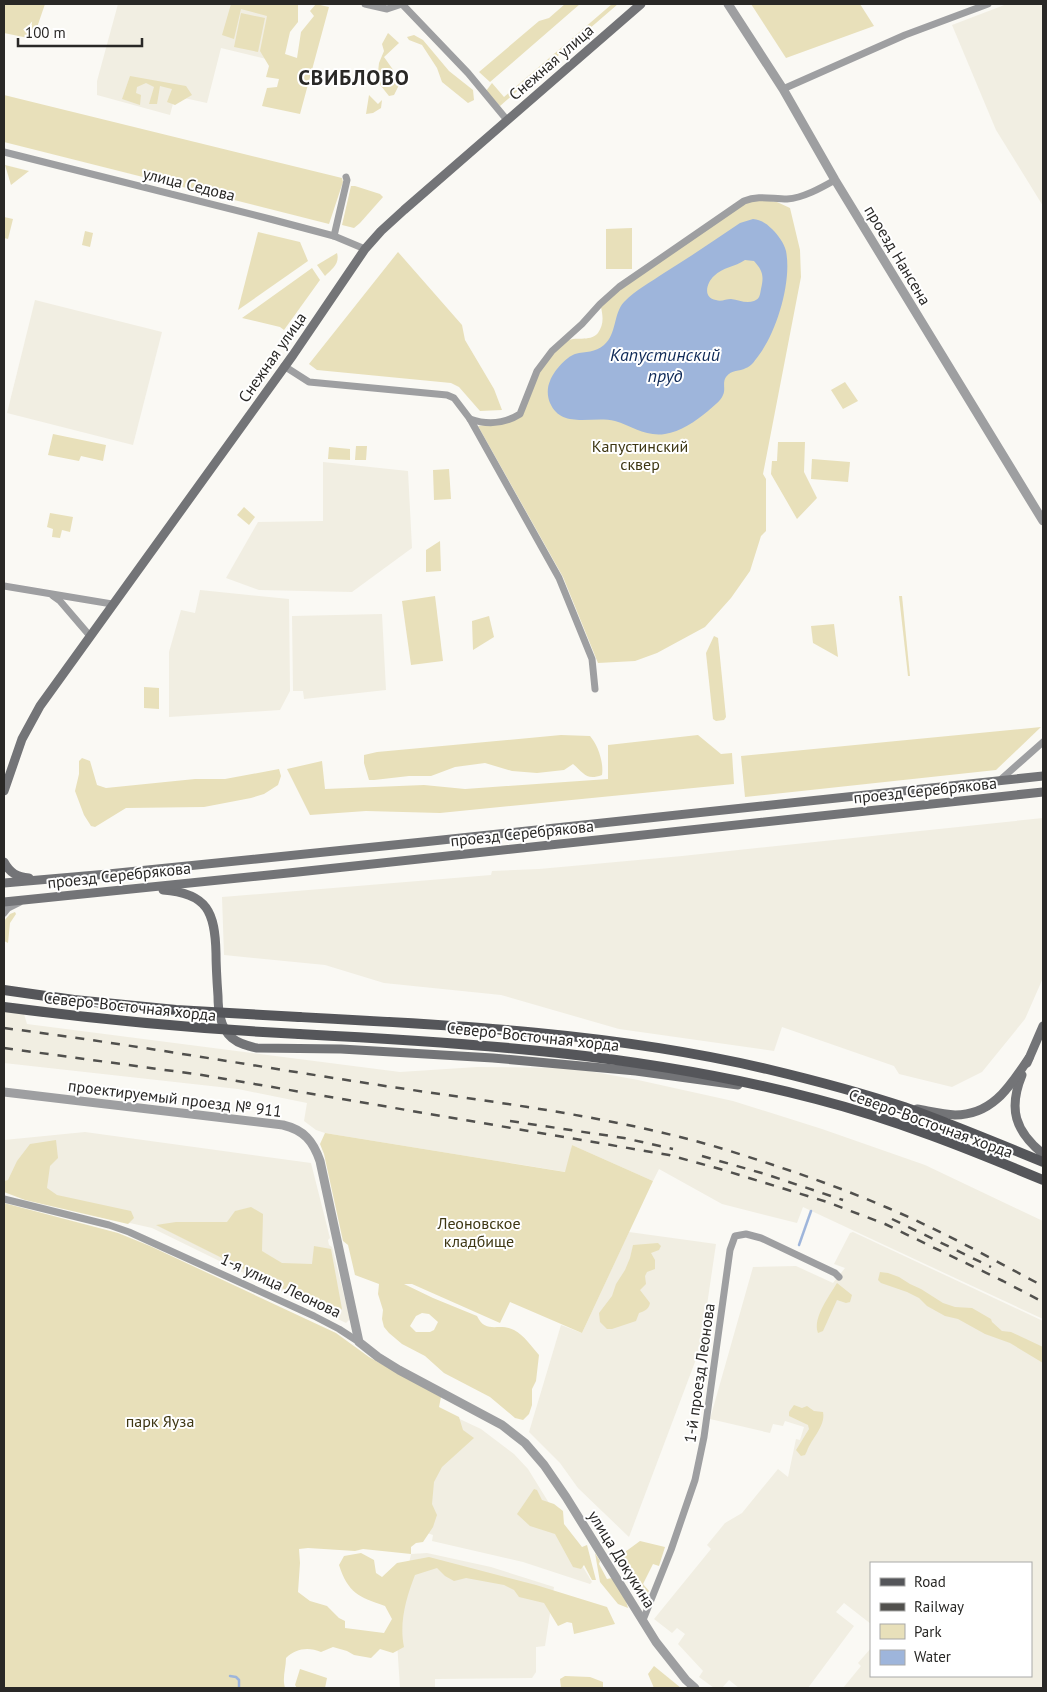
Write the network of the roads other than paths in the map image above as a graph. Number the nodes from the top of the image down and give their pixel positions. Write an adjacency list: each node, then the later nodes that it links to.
1 (365, 4): 6 (street)
2 (641, 4): 6 (main road, Снежная улица)
3 (728, 4): 5 (street, проезд Нансена)
4 (988, 4): 5 (street)
5 (783, 90): 9 (street, проезд Нансена)
6 (507, 120): 11 (main road, Снежная улица)
7 (4, 152): 10 (street, улица Седова)
8 (346, 177): 10 (street)
9 (834, 180): 13 (street); 14 (street, проезд Нансена)
10 (334, 236): 11 (street, улица Седова)
11 (365, 249): 12 (main road, Снежная улица)
12 (284, 366): 13 (street); 18 (main road, Снежная улица)
13 (470, 419): 20 (street)
14 (1040, 508): 15 (street, проезд Нансена)
15 (1043, 521)
16 (4, 586): 17 (street)
17 (50, 594): 18 (street); 19 (street)
18 (112, 604): 19 (main road, Снежная улица)
19 (90, 636): 24 (main road, Снежная улица)
20 (595, 689)
21 (1043, 742): 23 (street)
22 (1043, 776): 23 (main road, проезд Серебрякова)
23 (999, 781): 27 (main road, проезд Серебрякова)
24 (4, 791)
25 (1043, 792): 29 (main road, проезд Серебрякова)
26 (4, 862): 27 (main road)
27 (44, 880): 28 (main road, проезд Серебрякова)
28 (4, 883)
29 (139, 889): 30 (main road, проезд Серебрякова); 38 (main road)
30 (22, 901): 31 (main road, проезд Серебрякова); 32 (street)
31 (4, 902)
32 (4, 913)
33 (4, 990): 39 (main road, Северо-Восточная хорда, bridge)
34 (4, 1007): 38 (main road, Северо-Восточная хорда, bridge)
35 (1043, 1026): 36 (main road)
36 (1029, 1058): 39 (main road); 40 (main road)
37 (4, 1092): 45 (street, проектируемый проезд № 911)
38 (790, 1092): 42 (main road, Северо-Восточная хорда)
39 (903, 1107): 41 (main road, Северо-Восточная хорда)
40 (1043, 1154)
41 (1043, 1162)
42 (1043, 1180)
43 (4, 1200): 45 (street, 1-я улица Леонова)
44 (839, 1277): 47 (street, 1-й проезд Леонова)
45 (359, 1342): 46 (street, 1-я улица Леонова)
46 (525, 1443): 47 (street, улица Докукина)
47 (643, 1620): 48 (street, улица Докукина)
48 (695, 1688)

